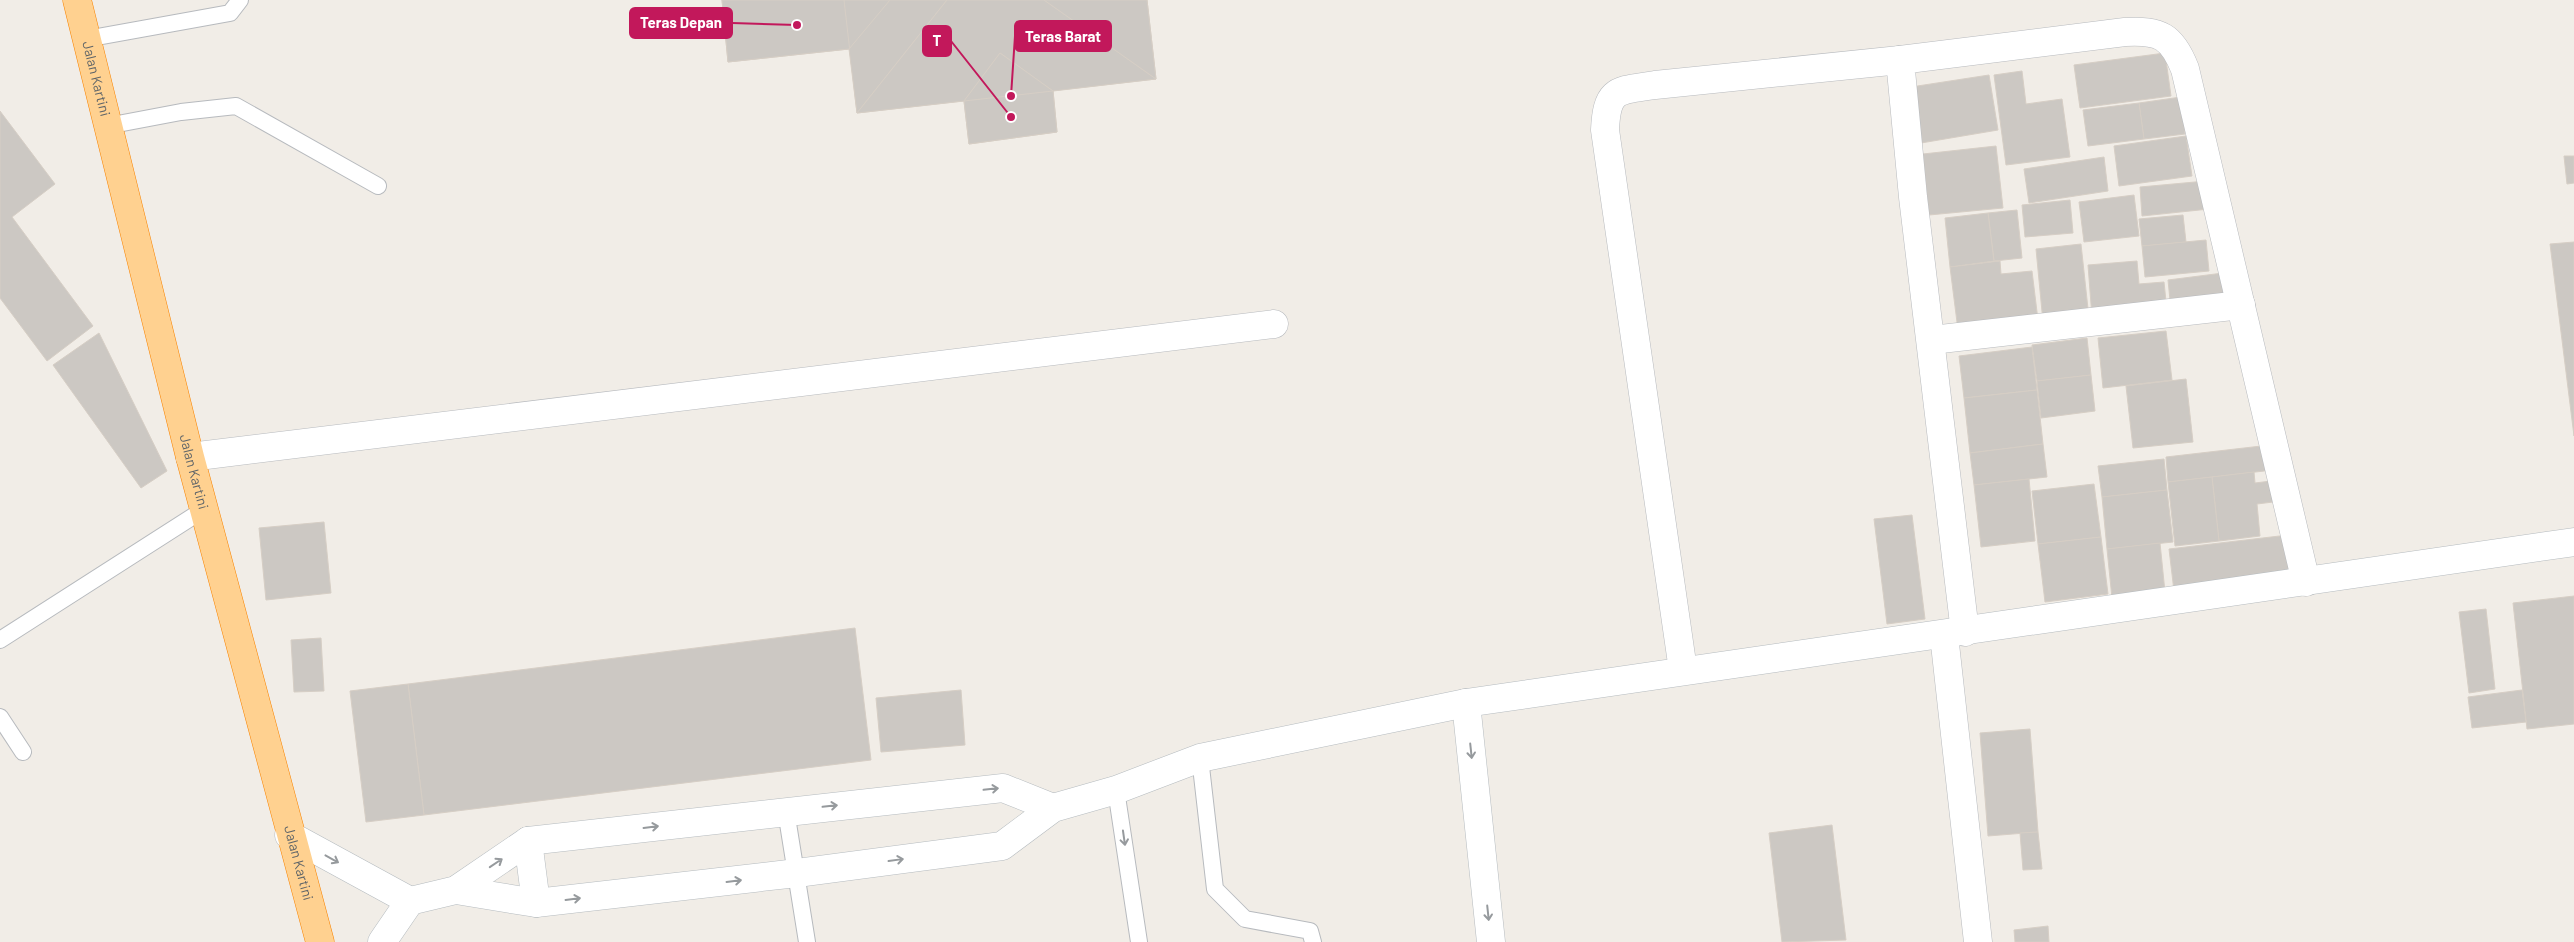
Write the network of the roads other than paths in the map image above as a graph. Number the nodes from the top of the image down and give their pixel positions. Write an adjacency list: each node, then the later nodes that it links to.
1 (77, 0): 3 (highway, Jalan Kartini)
2 (240, 0): 3 (lane)
3 (86, 39): 5 (highway, Jalan Kartini)
4 (1900, 60): 7 (street); 9 (street); 16 (street)
5 (108, 126): 6 (lane); 10 (highway, Jalan Kartini)
6 (378, 186)
7 (2241, 305): 9 (street); 13 (street)
8 (1274, 324): 10 (street)
9 (1932, 340): 14 (street)
10 (190, 457): 11 (highway, Jalan Kartini)
11 (203, 510): 15 (lane); 24 (highway, Jalan Kartini)
12 (2574, 542): 13 (street)
13 (2306, 582): 14 (street)
14 (1954, 634): 16 (street); 36 (street)
15 (0, 640)
16 (1683, 670): 17 (street)
17 (1466, 702): 20 (street); 35 (street, one-way to 35)
18 (0, 717): 19 (lane)
19 (23, 752)
20 (1200, 758): 21 (street); 34 (lane)
21 (1116, 790): 22 (street); 33 (lane, one-way to 33)
22 (1053, 808): 23 (street, one-way to 22); 26 (street, one-way to 22)
23 (786, 811): 25 (street, one-way to 23); 26 (lane)
24 (289, 835): 28 (street, one-way to 28); 30 (highway, Jalan Kartini)
25 (528, 841): 27 (street, one-way to 25); 29 (street)
26 (798, 873): 29 (street, one-way to 26); 32 (lane)
27 (456, 890): 28 (street); 29 (street)
28 (410, 901): 31 (street)
29 (536, 904)
30 (320, 942)
31 (382, 942)
32 (809, 942)
33 (1139, 942)
34 (1313, 942)
35 (1491, 942)
36 (1978, 942)

